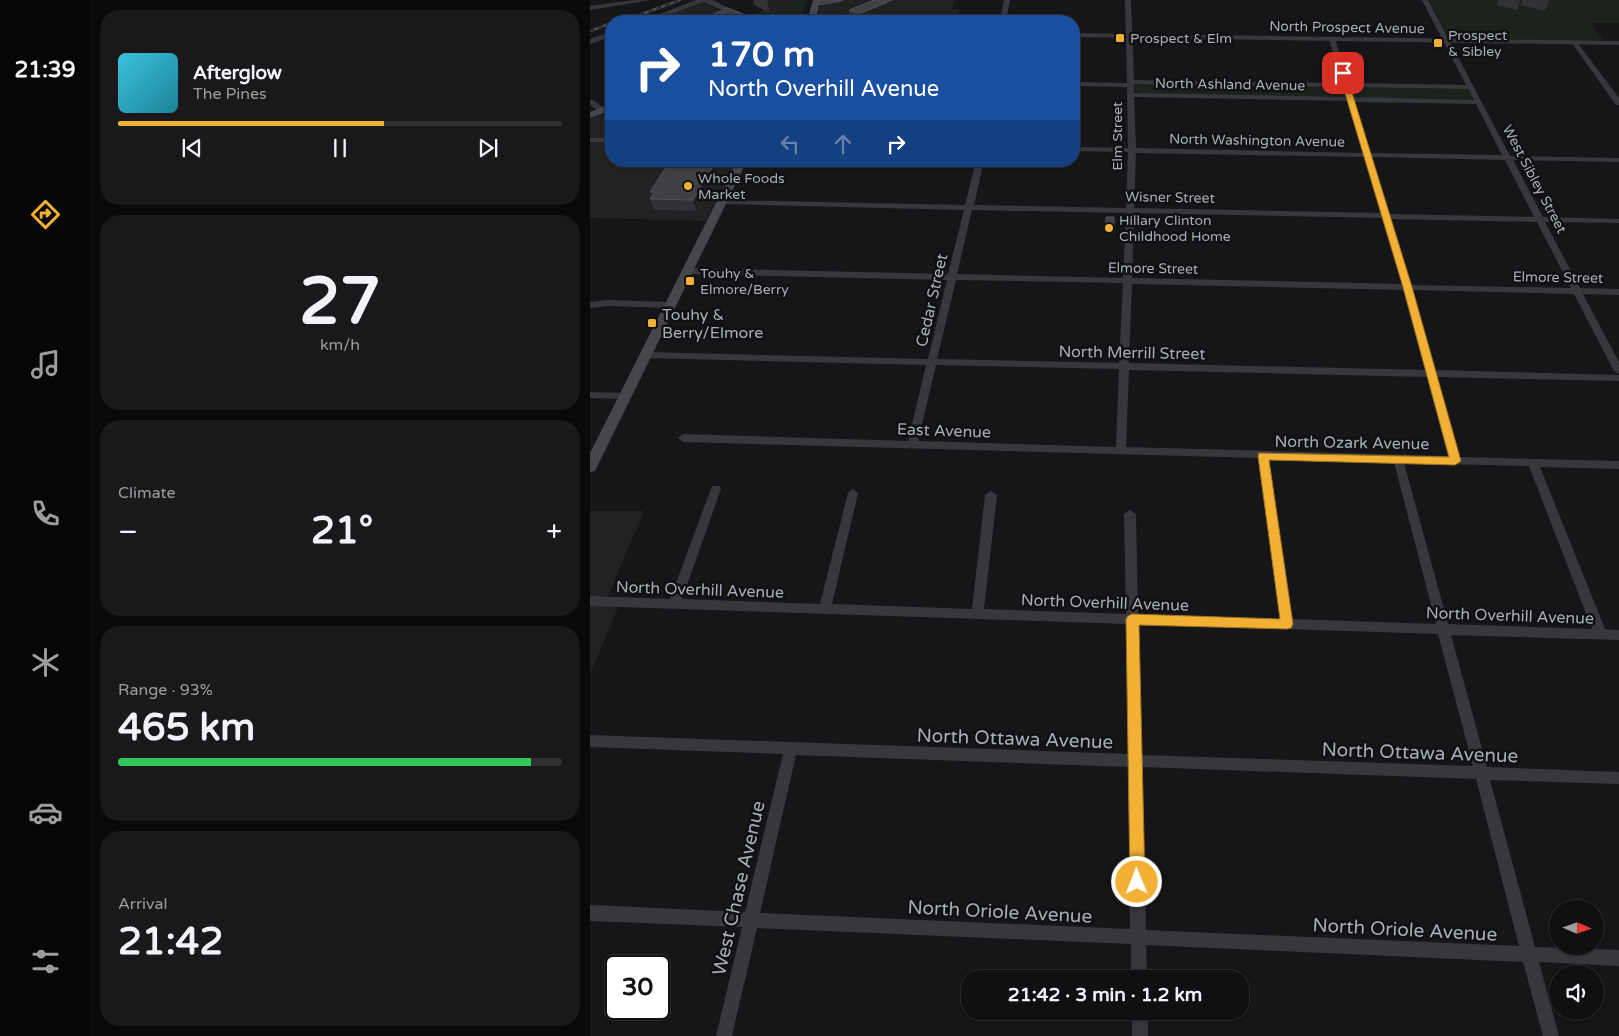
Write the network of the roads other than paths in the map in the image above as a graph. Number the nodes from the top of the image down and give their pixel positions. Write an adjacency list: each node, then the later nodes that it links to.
1 (594, 0): 9 (street)
2 (648, 0): 9 (street)
3 (705, 0): 11 (street); 12 (street)
4 (817, 0): 13 (main road)
5 (890, 0): 14 (main road)
6 (1007, 0): 15 (street)
7 (1128, 0): 18 (street, Elm Street)
8 (1425, 0): 20 (street, West Sibley Street)
9 (604, 6): 10 (street)
10 (590, 8)
11 (663, 15)
12 (739, 15)
13 (812, 15)
14 (851, 15)
15 (1005, 15)
16 (1080, 35): 18 (street, North Prospect Avenue)
17 (605, 36): 21 (street)
18 (1129, 36): 19 (street, North Prospect Avenue); 25 (street, Elm Street)
19 (1332, 39): 20 (street, North Prospect Avenue); 26 (street)
20 (1447, 41): 22 (street, North Prospect Avenue); 27 (street, West Sibley Street)
21 (590, 42)
22 (1575, 43): 23 (street, North Prospect Avenue); 32 (street)
23 (1619, 43)
24 (1080, 84): 25 (street, North Ashland Avenue)
25 (1131, 84): 26 (street, North Ashland Avenue); 28 (street, Elm Street)
26 (1347, 85): 27 (street, North Ashland Avenue); 29 (street)
27 (1471, 87): 31 (street, West Sibley Street)
28 (1131, 95): 29 (street, North Ashland Avenue); 39 (street, Elm Street)
29 (1351, 99): 31 (street, North Ashland Avenue); 40 (street)
30 (590, 102): 33 (street)
31 (1479, 102): 41 (street, West Sibley Street)
32 (1619, 103)
33 (605, 107)
34 (605, 109): 35 (main road)
35 (590, 115)
36 (590, 140): 37 (street)
37 (605, 140)
38 (1080, 149): 39 (street, North Washington Avenue)
39 (1132, 150): 40 (street, North Washington Avenue); 47 (street, Elm Street)
40 (1369, 155): 41 (street, North Washington Avenue); 48 (street)
41 (1508, 158): 42 (street, North Washington Avenue); 49 (street, West Sibley Street)
42 (1619, 160)
43 (739, 167): 45 (main road)
44 (979, 167): 46 (street, Cedar Street)
45 (721, 202): 46 (street, Wisner Street); 51 (main road)
46 (969, 207): 47 (street, Wisner Street); 52 (street, Cedar Street)
47 (1130, 210): 48 (street, Wisner Street); 53 (street, Elm Street)
48 (1386, 215): 49 (street, Wisner Street); 54 (street)
49 (1540, 219): 50 (street, Wisner Street); 55 (street, West Sibley Street)
50 (1619, 221)
51 (687, 271): 52 (street, Elmore Street); 60 (main road)
52 (952, 277): 53 (street, Elmore Street); 62 (street, Cedar Street)
53 (1127, 281): 54 (street, Elmore Street); 63 (street, Elm Street)
54 (1408, 287): 55 (street, Elmore Street); 65 (street)
55 (1578, 291): 56 (street, Elmore Street); 64 (street, West Sibley Street)
56 (1619, 292)
57 (590, 300): 58 (street)
58 (608, 303): 59 (street); 60 (street)
59 (590, 305)
60 (670, 305): 61 (main road)
61 (645, 355): 62 (street, North Merrill Street); 68 (main road)
62 (932, 362): 63 (street, North Merrill Street); 70 (street, Cedar Street)
63 (1124, 367): 65 (street, North Merrill Street); 71 (street, Elm Street)
64 (1619, 370)
65 (1432, 374): 66 (street, North Merrill Street); 75 (street)
66 (1619, 378)
67 (590, 395): 68 (street)
68 (625, 396): 78 (main road)
69 (683, 438): 70 (street, East Avenue)
70 (912, 445): 71 (street, East Avenue)
71 (1121, 452): 72 (street, East Avenue)
72 (1205, 454): 73 (street, North Ozark Avenue)
73 (1263, 456): 74 (street, North Ozark Avenue); 88 (street)
74 (1398, 459): 75 (street, North Ozark Avenue); 89 (street)
75 (1455, 461): 76 (street, North Ozark Avenue)
76 (1533, 463): 77 (street, North Ozark Avenue); 90 (street)
77 (1619, 465)
78 (590, 467)
79 (716, 489): 84 (street)
80 (853, 493): 85 (street)
81 (991, 495): 86 (street)
82 (1130, 514): 87 (street)
83 (590, 601): 84 (street, North Overhill Avenue)
84 (674, 604): 85 (street, North Overhill Avenue)
85 (825, 609): 86 (street, North Overhill Avenue)
86 (977, 614): 87 (street, North Overhill Avenue)
87 (1132, 619): 88 (street, North Overhill Avenue); 94 (street)
88 (1287, 624): 89 (street, North Overhill Avenue)
89 (1443, 629): 90 (street, North Overhill Avenue); 95 (street)
90 (1601, 634): 91 (street, North Overhill Avenue)
91 (1619, 635)
92 (590, 741): 93 (street, North Ottawa Avenue)
93 (791, 748): 94 (street, North Ottawa Avenue); 98 (street, West Chase Avenue)
94 (1135, 761): 95 (street, North Ottawa Avenue); 99 (street)
95 (1480, 773): 96 (street, North Ottawa Avenue); 100 (street)
96 (1619, 778)
97 (590, 913): 98 (street, North Oriole Avenue)
98 (751, 920): 99 (street, North Oriole Avenue); 104 (street, West Chase Avenue)
99 (1138, 937): 100 (street, North Oriole Avenue); 102 (street)
100 (1529, 954): 101 (street, North Oriole Avenue); 106 (street)
101 (1619, 958)
102 (1139, 970)
103 (1140, 1020): 105 (street)
104 (724, 1036)
105 (1140, 1036)
106 (1551, 1036)

